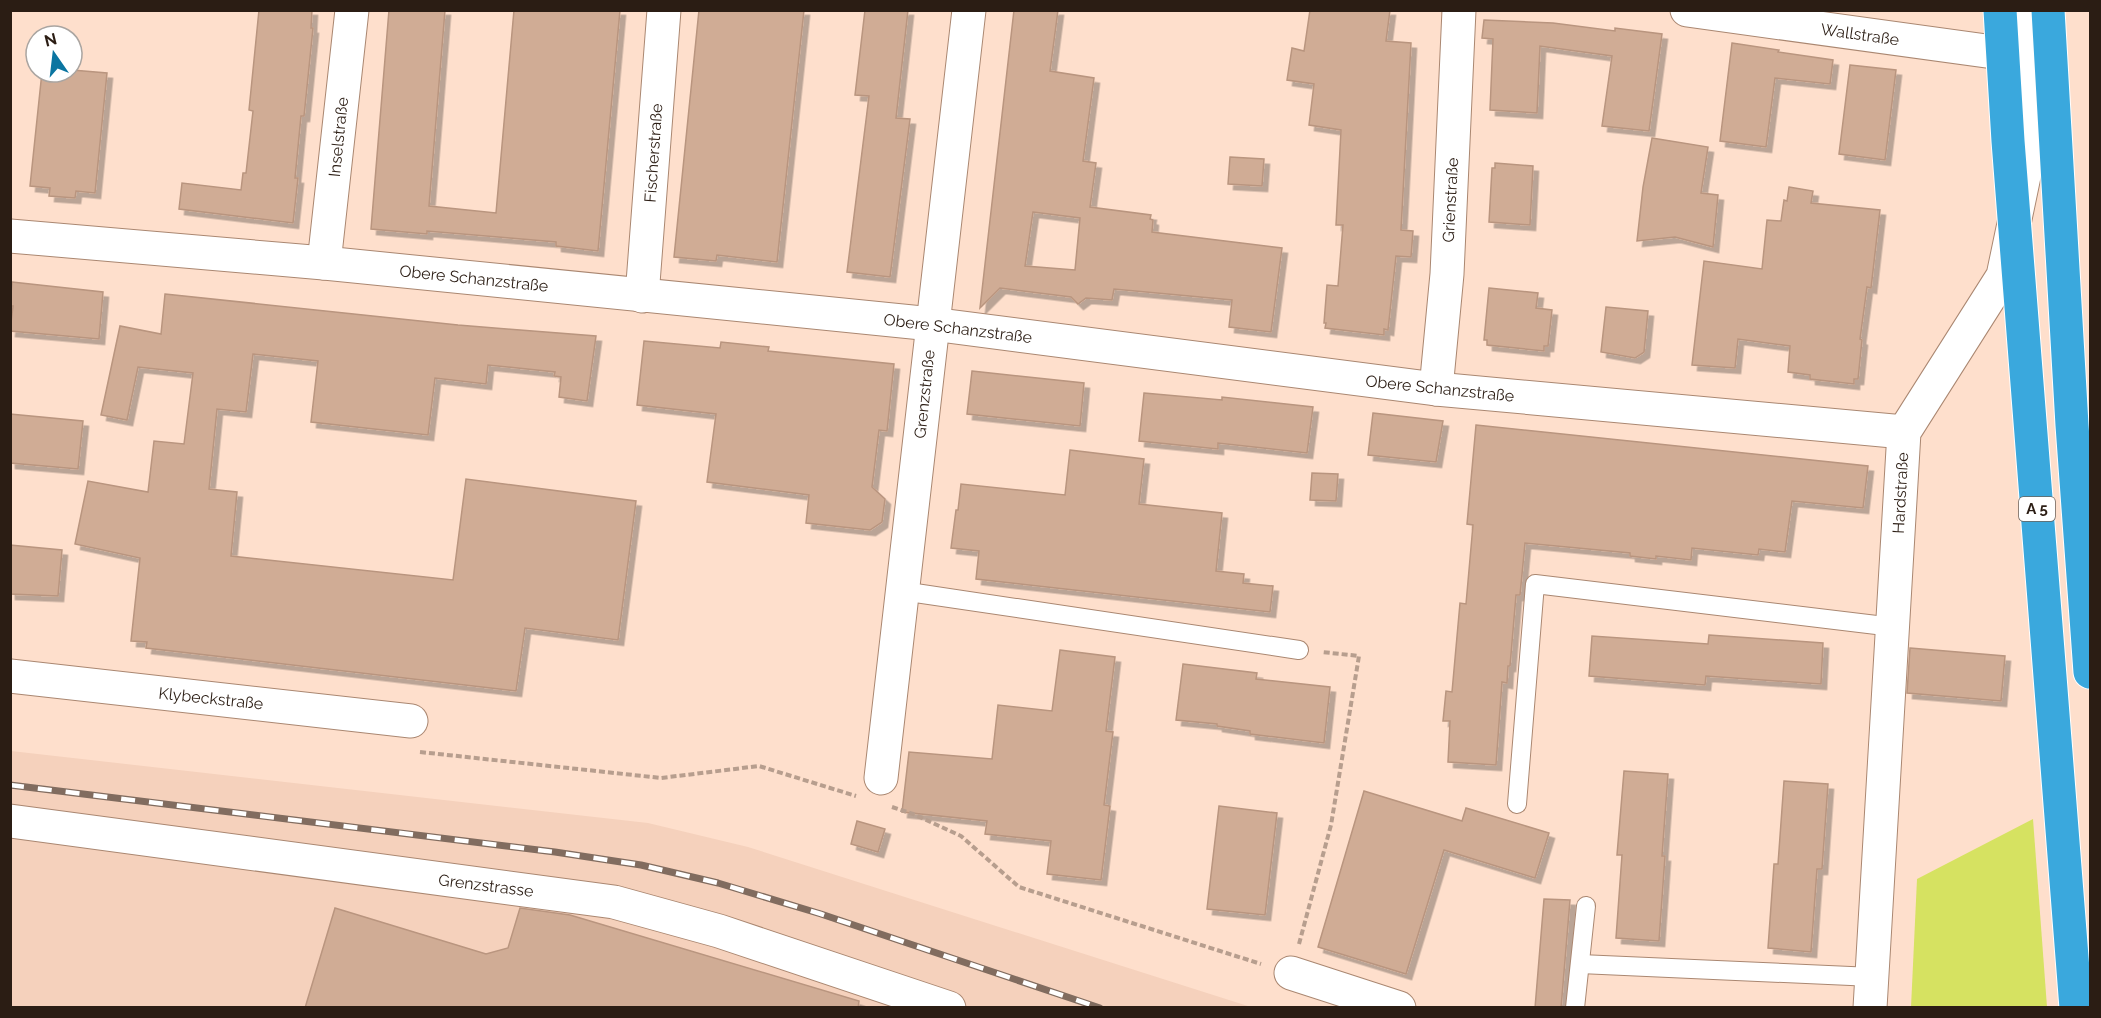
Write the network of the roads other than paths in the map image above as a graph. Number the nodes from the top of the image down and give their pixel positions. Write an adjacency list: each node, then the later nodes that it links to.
1 (352, 10): 11 (street, Inselstraße)
2 (664, 10): 12 (street, Fischerstraße)
3 (969, 10): 13 (street, Grenzstraße)
4 (1459, 10): 14 (street, Grienstraße)
5 (1687, 10): 9 (street, Wallstraße)
6 (2000, 10): 32 (highway, A 5, bridge)
7 (2029, 10): 9 (street, Hardstraße)
8 (2048, 10): 19 (highway, A 5)
9 (2032, 57): 15 (street, Hardstraße)
10 (10, 236): 11 (street, Obere Schanzstraße)
11 (324, 263): 12 (street, Obere Schanzstraße)
12 (642, 296): 13 (street, Obere Schanzstraße)
13 (932, 324): 14 (street, Obere Schanzstraße); 16 (street, Grenzstraße)
14 (1436, 389): 15 (street, Obere Schanzstraße)
15 (1904, 432): 17 (street, Hardstraße)
16 (902, 591): 18 (lane); 22 (street, Grenzstraße)
17 (1893, 627): 23 (lane); 28 (street, Hardstraße)
18 (1299, 650)
19 (2091, 672)
20 (10, 676): 21 (street, Klybeckstraße)
21 (412, 736)
22 (875, 793)
23 (1517, 804)
24 (10, 821): 29 (street, Grenzstrasse)
25 (1586, 906): 26 (lane)
26 (1580, 964): 28 (lane); 31 (lane)
27 (1292, 973): 30 (street)
28 (1871, 992)
29 (949, 1008)
30 (1399, 1008)
31 (1575, 1008)
32 (2076, 1008)

